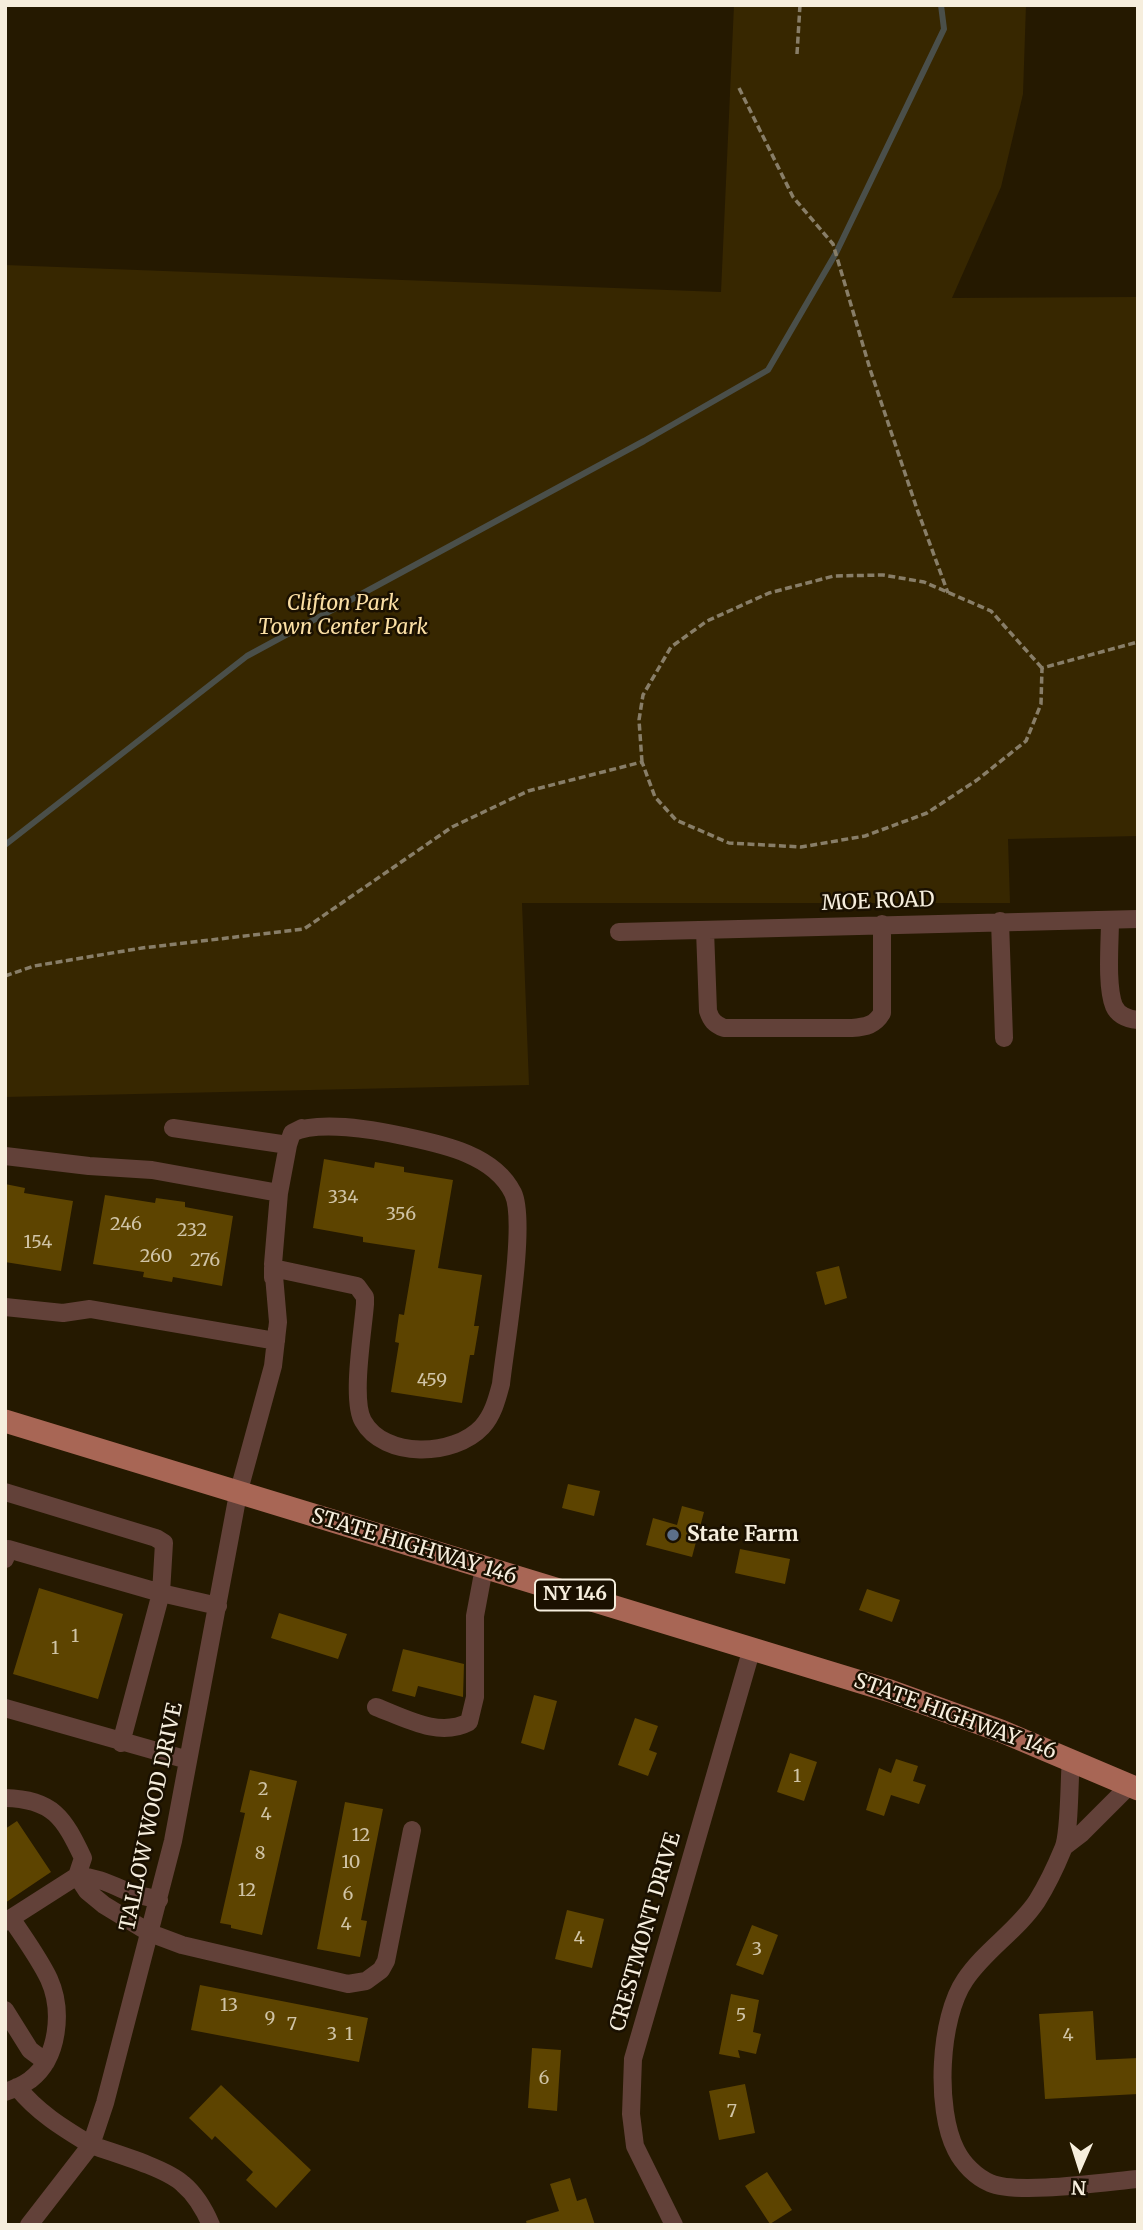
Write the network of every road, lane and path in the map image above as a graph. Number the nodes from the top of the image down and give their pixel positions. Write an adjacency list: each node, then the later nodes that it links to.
1 (800, 5): 2 (path)
2 (797, 54)
3 (739, 88): 4 (path)
4 (948, 593): 6 (path); 7 (path)
5 (1138, 642): 6 (path)
6 (1042, 668): 7 (path)
7 (642, 762): 14 (path)
8 (1110, 919): 9 (street, MOE ROAD); 10 (street, MOE ROAD); 15 (street)
9 (1138, 919)
10 (1000, 921): 11 (street, MOE ROAD); 16 (street)
11 (882, 925): 12 (street, MOE ROAD); 12 (street)
12 (705, 930): 13 (street, MOE ROAD)
13 (619, 932)
14 (5, 976)
15 (1138, 1020)
16 (1004, 1038)
17 (173, 1128): 18 (street)
18 (288, 1145): 20 (street, TALLOW WOOD DRIVE); 21 (street)
19 (5, 1156): 20 (street)
20 (279, 1193): 21 (street, TALLOW WOOD DRIVE)
21 (273, 1268): 23 (street, TALLOW WOOD DRIVE)
22 (5, 1307): 23 (street)
23 (276, 1341): 26 (street, TALLOW WOOD DRIVE)
24 (5, 1421): 26 (main road, STATE HIGHWAY 146 / NY 146)
25 (5, 1492): 29 (street)
26 (238, 1494): 28 (main road, STATE HIGHWAY 146 / NY 146); 30 (street, TALLOW WOOD DRIVE)
27 (6, 1552): 29 (street)
28 (484, 1568): 31 (main road, STATE HIGHWAY 146 / NY 146); 32 (street)
29 (160, 1593): 30 (street); 34 (street)
30 (218, 1606): 36 (street, TALLOW WOOD DRIVE)
31 (752, 1648): 35 (main road, STATE HIGHWAY 146 / NY 146); 52 (street, CRESTMONT DRIVE)
32 (376, 1707)
33 (5, 1708): 34 (street)
34 (121, 1743): 36 (street)
35 (1071, 1759): 37 (main road, STATE HIGHWAY 146 / NY 146); 40 (street)
36 (188, 1760): 42 (street, TALLOW WOOD DRIVE)
37 (1134, 1787): 40 (street)
38 (5, 1798): 41 (street)
39 (412, 1830): 44 (street)
40 (1065, 1846): 49 (street)
41 (77, 1876): 42 (street); 43 (street); 44 (street)
42 (159, 1900): 44 (street, TALLOW WOOD DRIVE)
43 (8, 1920): 46 (street)
44 (150, 1933): 48 (street, TALLOW WOOD DRIVE)
45 (5, 2010): 46 (street)
46 (46, 2063): 47 (street)
47 (11, 2090): 48 (street)
48 (91, 2145): 50 (street, TALLOW WOOD DRIVE); 51 (street)
49 (1138, 2179)
50 (29, 2225)
51 (211, 2225)
52 (674, 2225)

